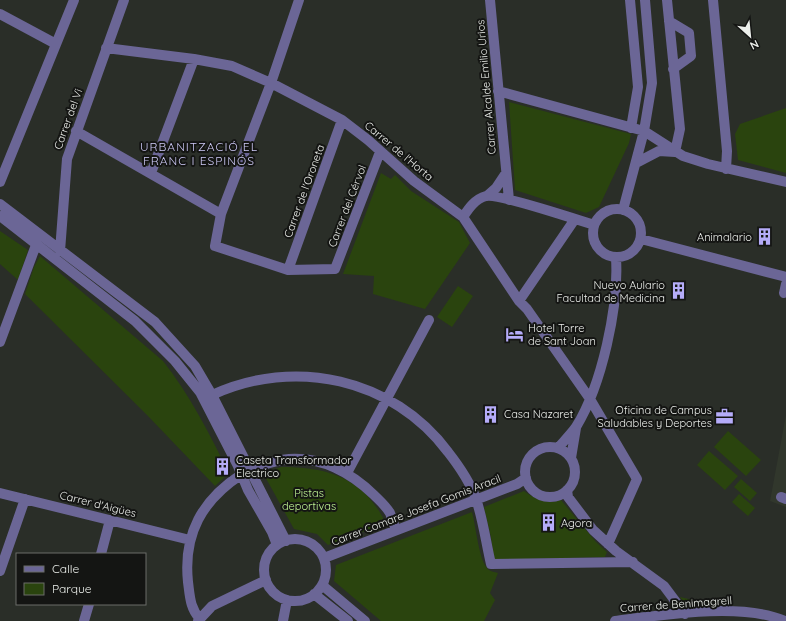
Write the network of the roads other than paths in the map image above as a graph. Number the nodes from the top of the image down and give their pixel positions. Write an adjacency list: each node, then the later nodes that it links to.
1 (74, 0): 11 (street)
2 (124, 0): 12 (street, Carrer del Vi)
3 (299, 0): 15 (street)
4 (490, 0): 16 (street, Carrer Alcalde Emilio Urios)
5 (630, 0): 18 (street)
6 (645, 0): 20 (street)
7 (713, 0): 26 (street)
8 (669, 1): 10 (street)
9 (0, 14): 11 (street)
10 (669, 21): 14 (street); 14 (street)
11 (56, 44): 29 (street)
12 (106, 48): 13 (street, Carrer de l'Horta); 19 (street, Carrer del Vi)
13 (194, 59): 15 (street, Carrer de l'Horta); 28 (street)
14 (673, 69): 24 (street)
15 (271, 83): 17 (street, Carrer de l'Horta); 35 (street)
16 (498, 91): 18 (street); 27 (street, Carrer Alcalde Emilio Urios)
17 (342, 120): 22 (street, Carrer de l'Horta); 44 (street, Carrer de l'Oroneta)
18 (631, 128): 20 (street)
19 (76, 131): 28 (street); 42 (street, Carrer del Vi)
20 (644, 131): 21 (street); 24 (street)
21 (641, 141): 23 (street); 25 (street)
22 (380, 152): 37 (street, Carrer de l'Horta); 44 (street, Carrer del Cérvol)
23 (658, 152): 24 (street); 25 (street)
24 (675, 152): 26 (street)
25 (636, 163): 34 (street)
26 (726, 169): 30 (street)
27 (506, 172): 31 (street); 32 (street, Carrer Alcalde Emilio Urios)
28 (151, 173): 35 (street)
29 (0, 182)
30 (786, 182)
31 (487, 196): 32 (street); 37 (street)
32 (510, 200): 38 (street)
33 (0, 204): 42 (street)
34 (623, 210): 39 (street); 40 (street)
35 (220, 214): 44 (street)
36 (0, 216): 41 (street)
37 (463, 216): 46 (street, Carrer de l'Horta)
38 (575, 219): 39 (street); 46 (street)
39 (594, 225): 43 (street)
40 (641, 239): 43 (street); 45 (street)
41 (36, 245): 48 (street); 55 (street)
42 (60, 251): 49 (street)
43 (616, 258): 51 (street)
44 (288, 270)
45 (786, 277)
46 (519, 301): 51 (street, Carrer de l'Horta)
47 (429, 320): 50 (street)
48 (0, 342)
49 (212, 395): 50 (street); 55 (street)
50 (386, 398): 56 (street); 60 (street)
51 (590, 399): 52 (street); 66 (street, Carrer de l'Horta)
52 (576, 427): 53 (street); 54 (street)
53 (558, 448): 54 (street); 57 (street)
54 (571, 458): 59 (street)
55 (246, 471): 56 (street); 64 (street); 65 (street)
56 (347, 473): 63 (street)
57 (527, 481): 59 (street); 60 (street, Carrer Comare Josefa Gomis Aracil)
58 (0, 493): 61 (street, Carrer d'Aigües)
59 (565, 494): 66 (street)
60 (476, 499): 63 (street, Carrer Comare Josefa Gomis Aracil); 69 (street)
61 (25, 500): 62 (street, Carrer d'Aigües); 70 (street)
62 (110, 520): 64 (street, Carrer d'Aigües); 67 (street)
63 (396, 530): 68 (street, Carrer Comare Josefa Gomis Aracil)
64 (190, 540): 77 (street)
65 (282, 543): 68 (street); 71 (street)
66 (608, 544): 69 (street)
67 (102, 553)
68 (324, 558): 72 (street)
69 (633, 562): 76 (street)
70 (0, 572)
71 (266, 580): 74 (street); 77 (street)
72 (322, 585): 73 (street); 81 (street)
73 (314, 594): 74 (street); 80 (street)
74 (287, 600): 79 (street)
75 (89, 605): 78 (street)
76 (685, 614): 82 (street, Carrer de Benimagrell); 83 (street, Carrer de Benimagrell)
77 (199, 620)
78 (84, 621)
79 (283, 621)
80 (348, 621)
81 (365, 621)
82 (615, 621)
83 (785, 621)

